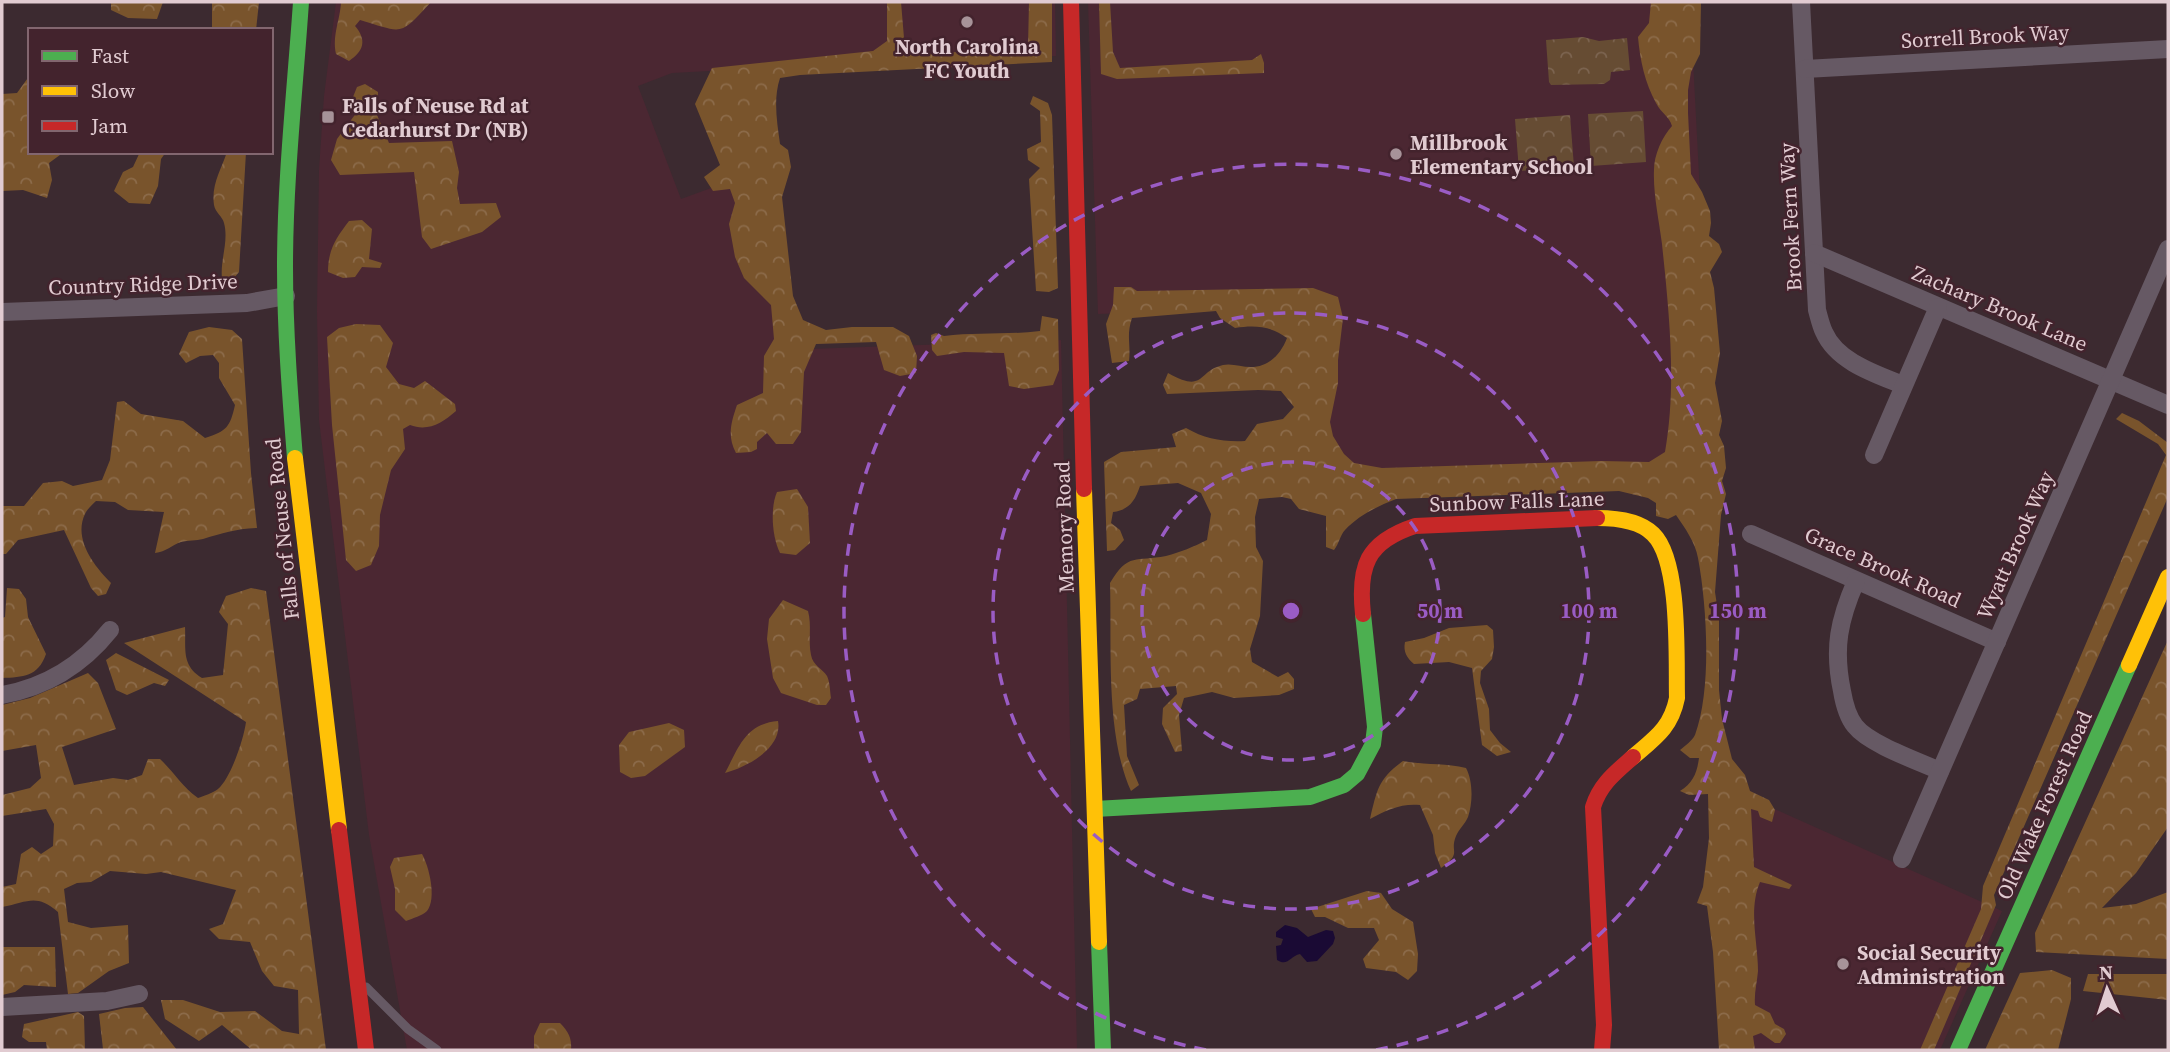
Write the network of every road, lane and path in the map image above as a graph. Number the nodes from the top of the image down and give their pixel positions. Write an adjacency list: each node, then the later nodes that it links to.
1 (301, 2): 8 (street, Falls of Neuse Road)
2 (1071, 2): 22 (street, Memory Road)
3 (1801, 2): 5 (street, Brook Fern Way)
4 (2168, 49): 5 (street, Sorrell Brook Way)
5 (1805, 69): 7 (street, Brook Fern Way)
6 (2168, 248): 11 (street, Wyatt Brook Way)
7 (1814, 253): 9 (street, Zachary Brook Lane); 12 (street, Brook Fern Way)
8 (286, 296): 10 (street, Country Ridge Drive); 24 (street, Falls of Neuse Road)
9 (1938, 307): 11 (street, Zachary Brook Lane); 12 (street)
10 (2, 312)
11 (2111, 381): 13 (street, Zachary Brook Lane); 19 (street, Wyatt Brook Way)
12 (1903, 385): 14 (street)
13 (2168, 405)
14 (1874, 455)
15 (1751, 534): 17 (street, Grace Brook Road)
16 (2168, 577): 31 (street, Old Wake Forest Road)
17 (1856, 581): 19 (street, Grace Brook Road); 21 (street)
18 (110, 629): 20 (street)
19 (1997, 642): 21 (street, Wyatt Brook Way)
20 (2, 695)
21 (1940, 771): 23 (street, Wyatt Brook Way)
22 (1095, 809): 29 (street, Memory Road); 30 (street, Sunbow Falls Lane)
23 (1902, 859)
24 (357, 979): 27 (street, Falls of Neuse Road); 28 (lane)
25 (139, 994): 26 (street)
26 (2, 1007)
27 (366, 1050)
28 (437, 1050)
29 (1103, 1050)
30 (1602, 1050)
31 (1958, 1050)

